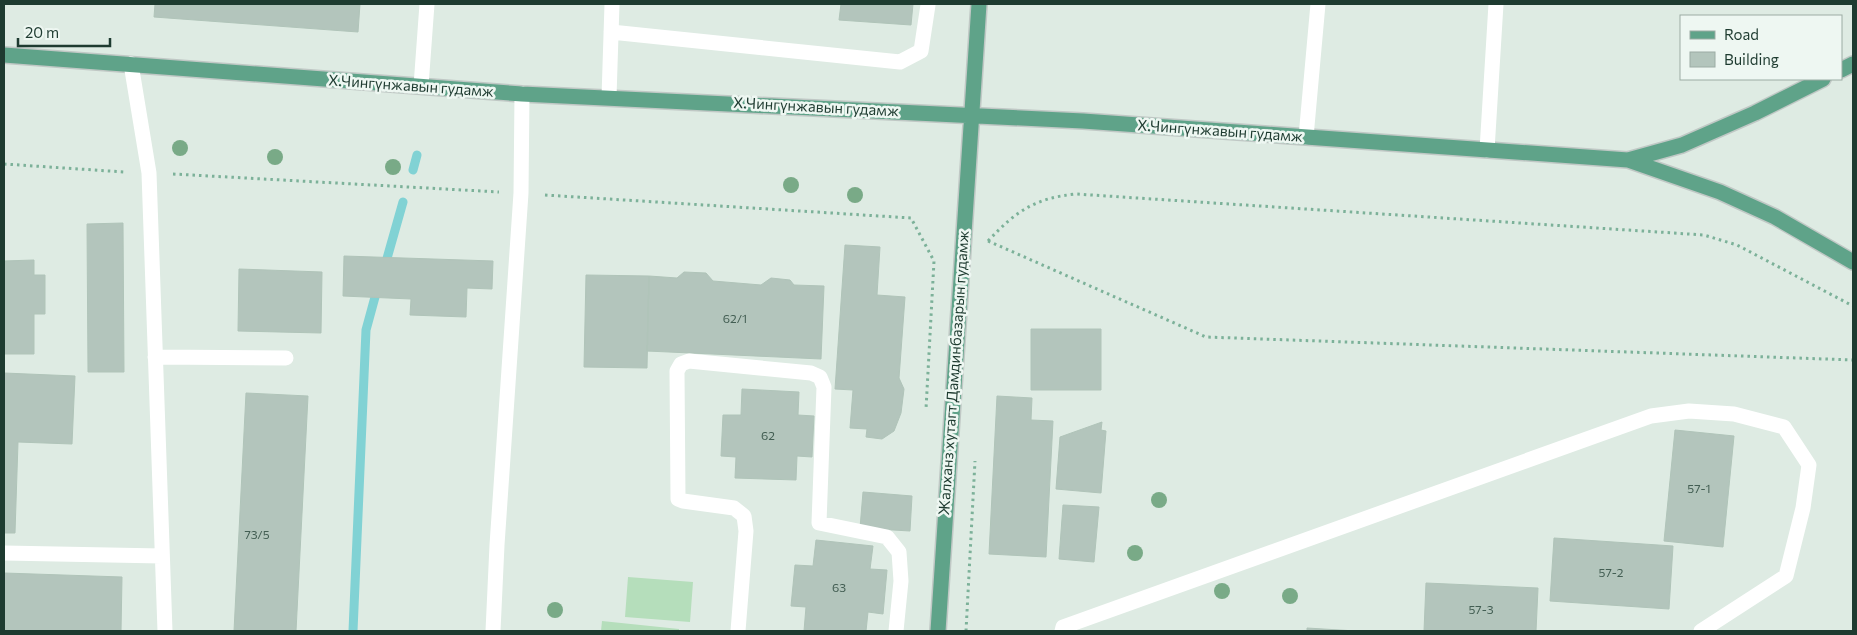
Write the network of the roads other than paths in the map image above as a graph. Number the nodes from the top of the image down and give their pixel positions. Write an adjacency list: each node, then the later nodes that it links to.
1 (427, 4): 11 (street)
2 (612, 4): 7 (street)
3 (979, 4): 14 (main road, Жалханз хутагт Дамдинбазарын гудамж)
4 (1318, 4): 15 (street)
5 (1496, 4): 16 (street)
6 (928, 5): 7 (street)
7 (611, 32): 13 (street)
8 (4, 55): 9 (main road, Х.Чингүнжавын гудамж)
9 (131, 64): 11 (main road, Х.Чингүнжавын гудамж); 19 (street)
10 (1821, 80): 17 (main road, Х.Чингүнжавын гудамж)
11 (421, 86): 12 (main road, Х.Чингүнжавын гудамж)
12 (522, 94): 13 (main road, Х.Чингүнжавын гудамж); 24 (street)
13 (609, 97): 14 (main road, Х.Чингүнжавын гудамж)
14 (971, 114): 15 (main road, Х.Чингүнжавын гудамж); 27 (main road, Жалханз хутагт Дамдинбазарын гудамж)
15 (1306, 137): 16 (main road, Х.Чингүнжавын гудамж)
16 (1487, 150): 17 (main road, Х.Чингүнжавын гудамж)
17 (1628, 160): 18 (main road, Х.Чингүнжавын гудамж)
18 (1853, 262)
19 (155, 357): 20 (street); 22 (street)
20 (286, 358)
21 (4, 553): 22 (street)
22 (162, 556): 23 (street)
23 (165, 631)
24 (494, 631)
25 (738, 631): 26 (street)
26 (896, 631)
27 (938, 631)
28 (1062, 631): 29 (street)
29 (1701, 631)

